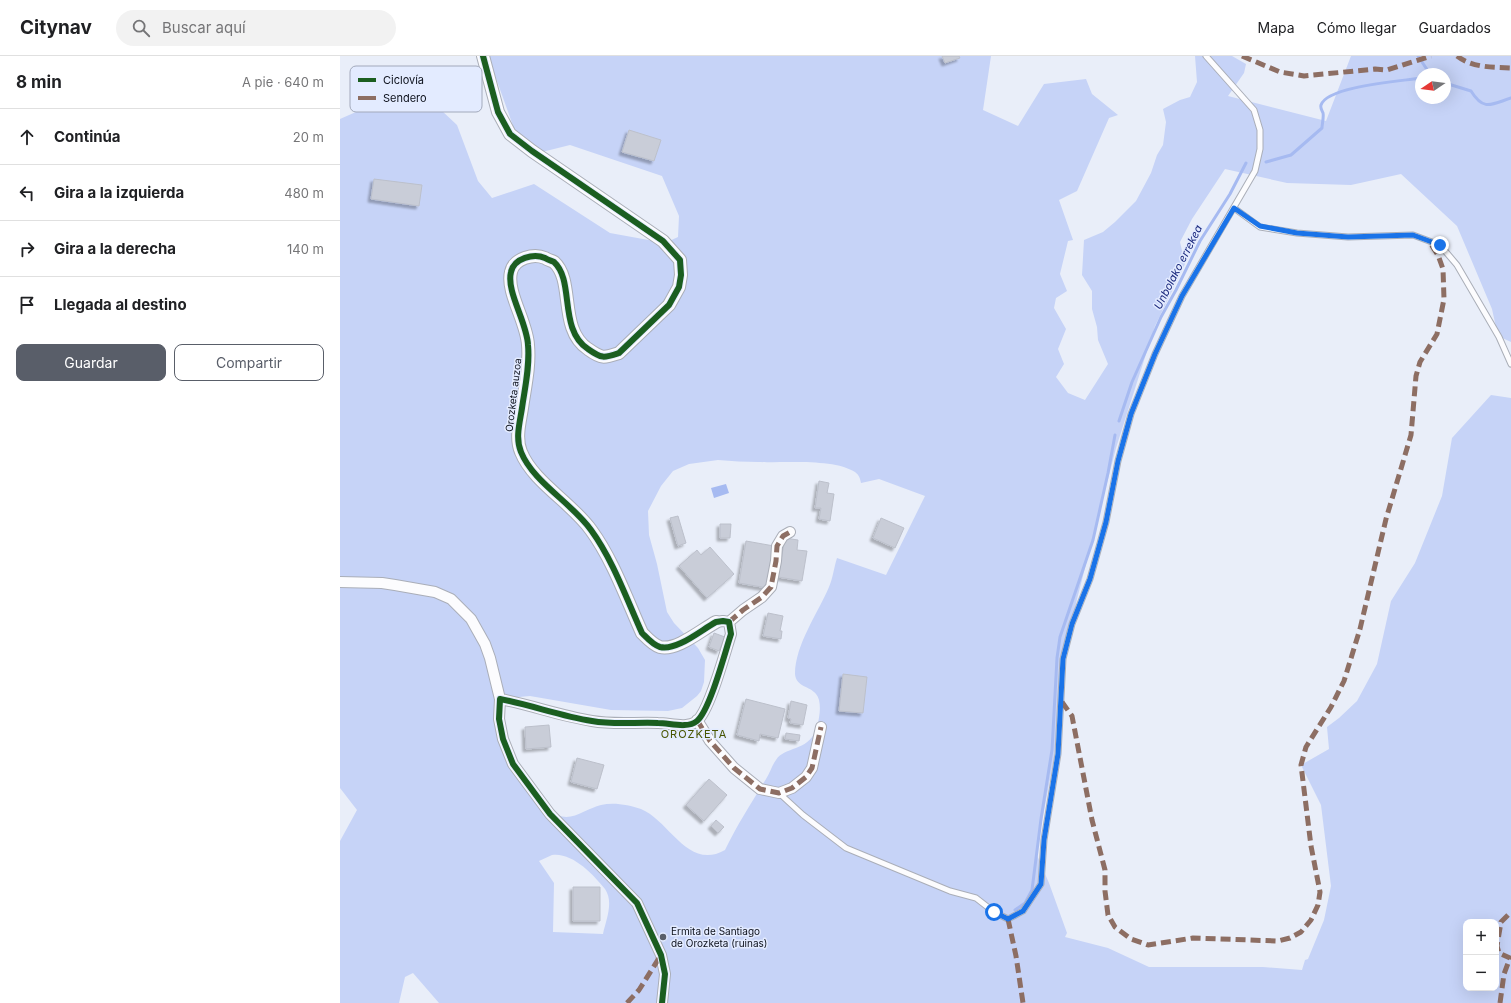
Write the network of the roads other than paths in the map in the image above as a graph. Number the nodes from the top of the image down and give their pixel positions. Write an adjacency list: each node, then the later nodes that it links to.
1 (483, 56): 7 (street, Orozketa auzoa)
2 (1206, 56): 3 (lane)
3 (1234, 208): 4 (lane); 12 (lane)
4 (1511, 364)
5 (790, 532): 8 (street)
6 (340, 582): 9 (street)
7 (716, 622): 8 (street)
8 (729, 622): 10 (street)
9 (500, 699): 10 (street); 13 (street)
10 (697, 720): 12 (street)
11 (822, 728): 12 (street)
12 (779, 793)
13 (662, 1003)

